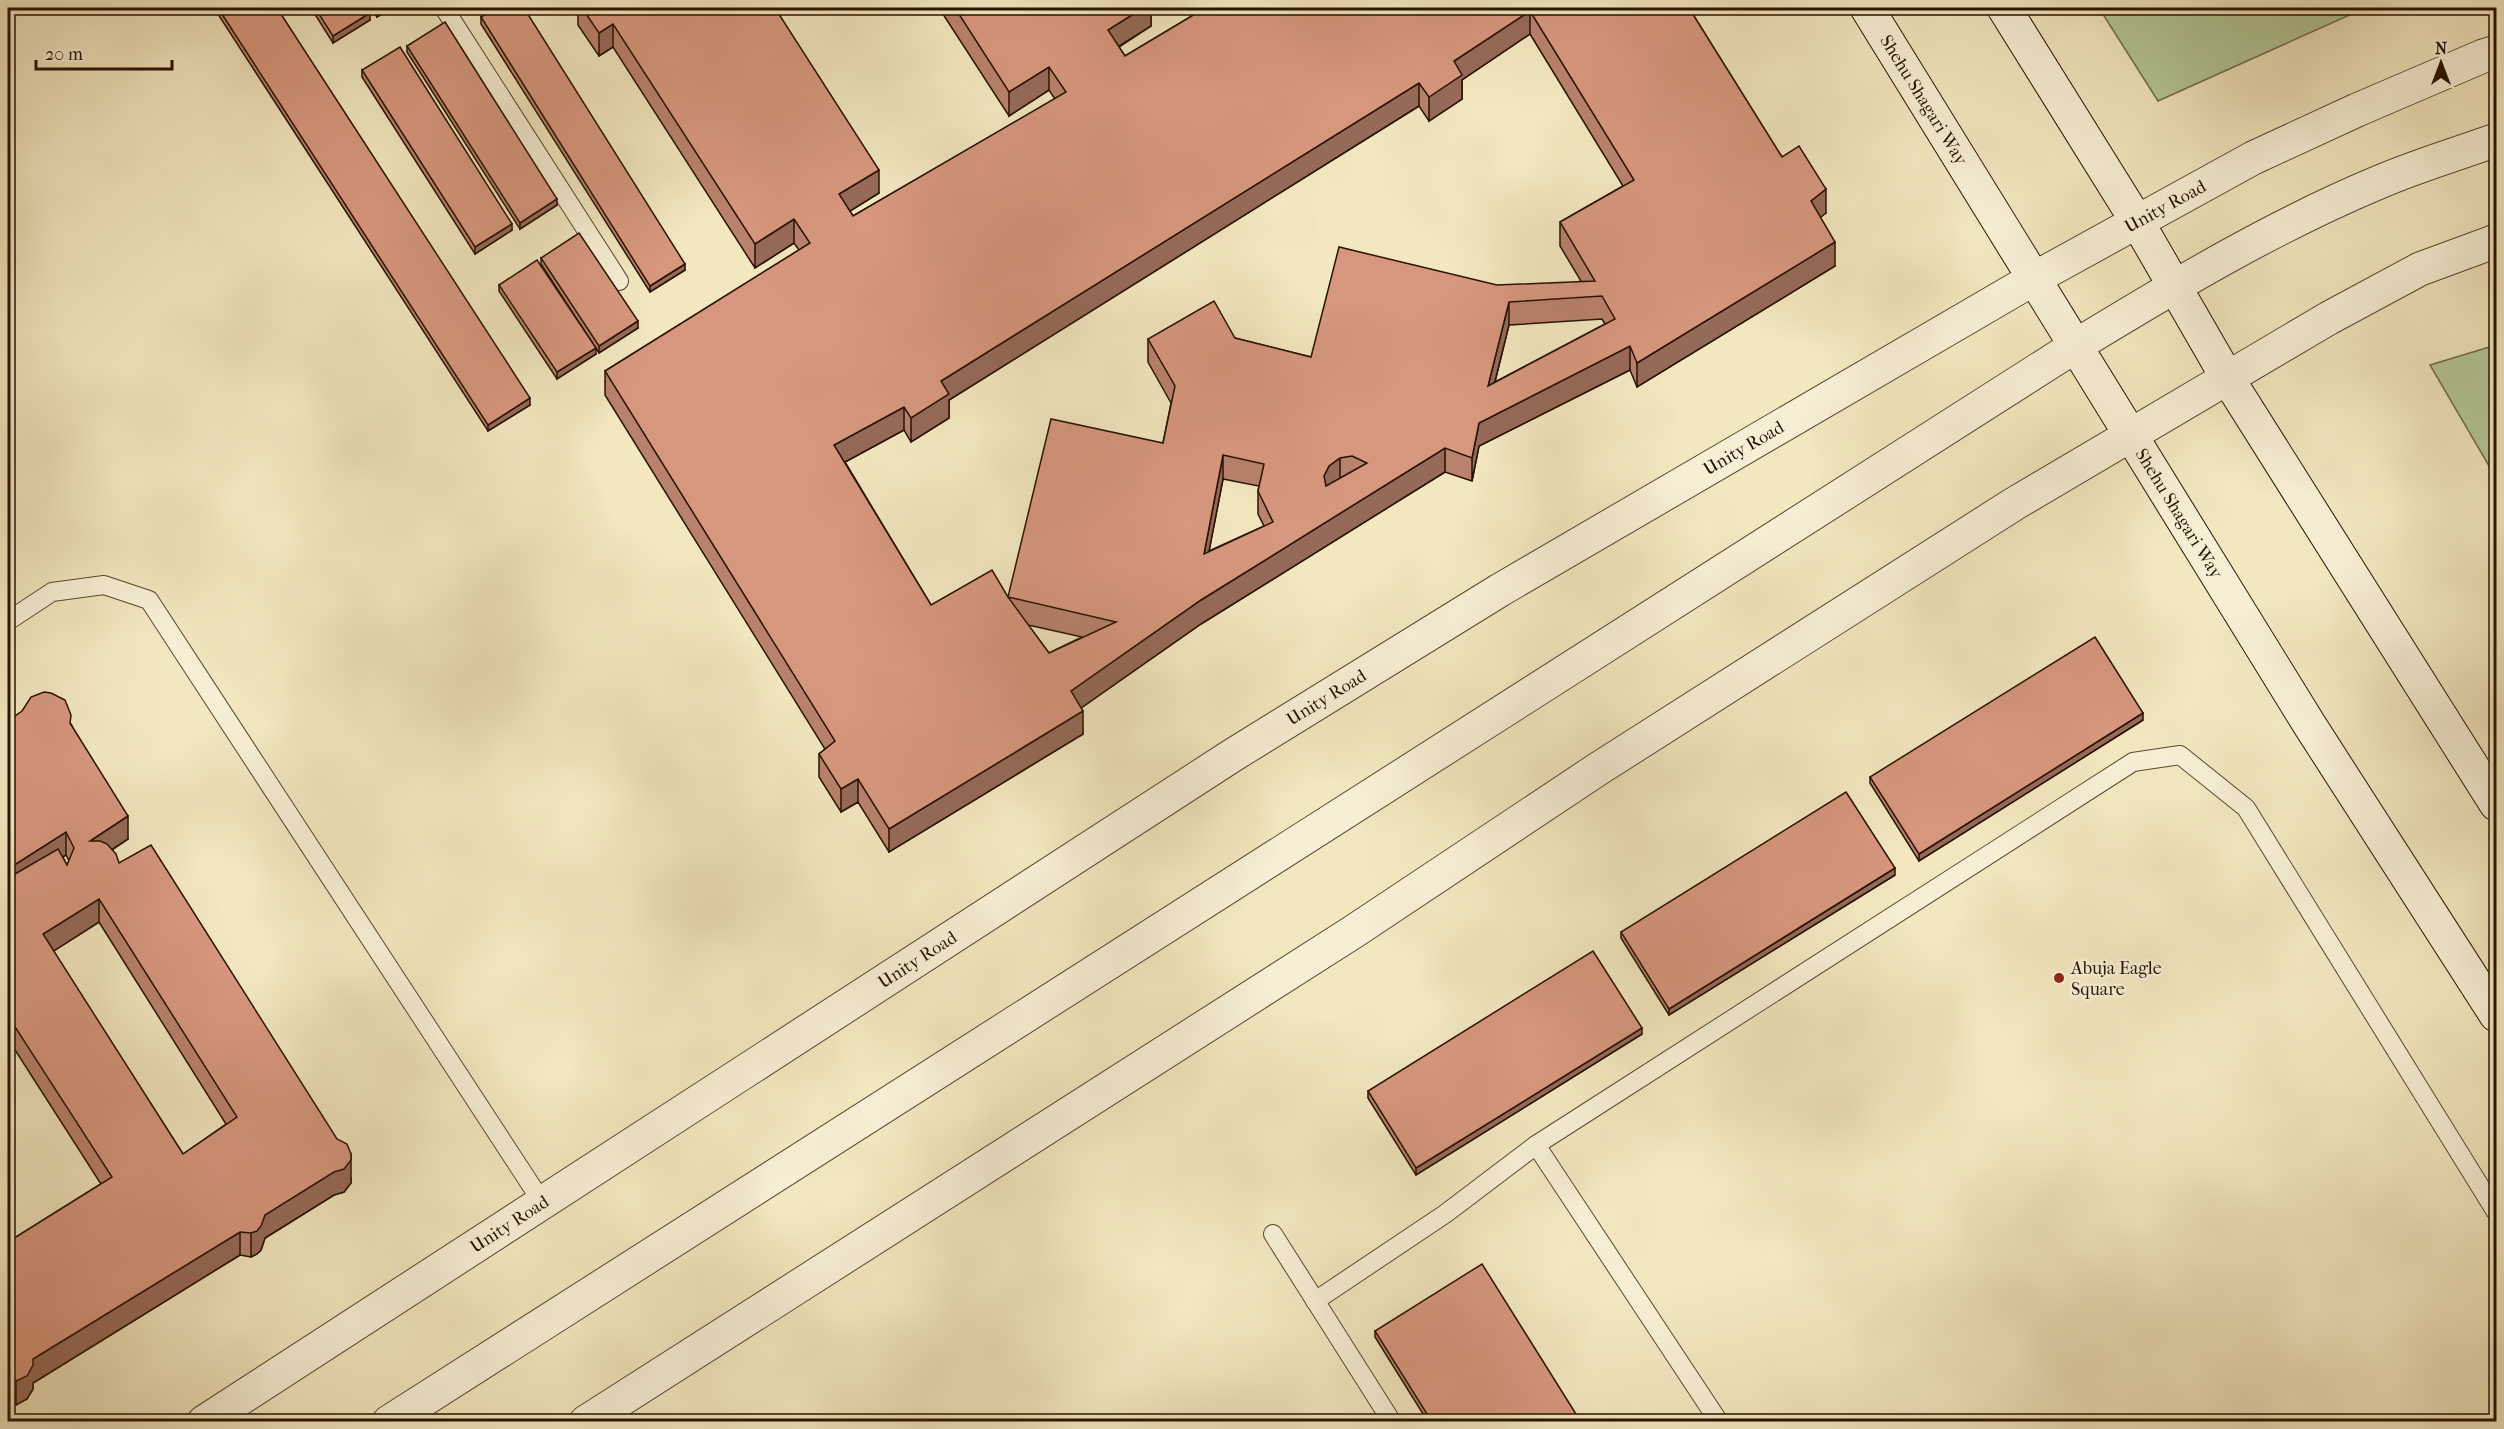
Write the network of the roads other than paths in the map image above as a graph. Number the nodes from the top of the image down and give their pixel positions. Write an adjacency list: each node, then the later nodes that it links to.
1 (445, 8): 9 (lane)
2 (1867, 8): 8 (street, Shehu Shagari Way)
3 (2004, 8): 6 (street)
4 (2496, 52): 6 (street, Unity Road)
5 (2496, 140): 10 (street)
6 (2138, 223): 8 (street, Unity Road); 10 (street)
7 (2496, 241): 12 (street)
8 (2035, 278): 11 (street, Shehu Shagari Way); 18 (street, Unity Road)
9 (619, 281)
10 (2175, 285): 11 (street); 12 (street)
11 (2077, 345): 13 (street, Shehu Shagari Way); 23 (street)
12 (2228, 379): 13 (street); 15 (street)
13 (2132, 434): 16 (street, Shehu Shagari Way); 24 (street)
14 (8, 621): 18 (lane)
15 (2496, 804)
16 (2496, 1015)
17 (1536, 1145): 19 (lane); 21 (lane); 26 (lane)
18 (542, 1202): 22 (street, Unity Road)
19 (2496, 1212)
20 (1273, 1234): 21 (lane)
21 (1316, 1301): 25 (lane)
22 (204, 1422)
23 (389, 1422)
24 (586, 1422)
25 (1392, 1422)
26 (1719, 1422)

